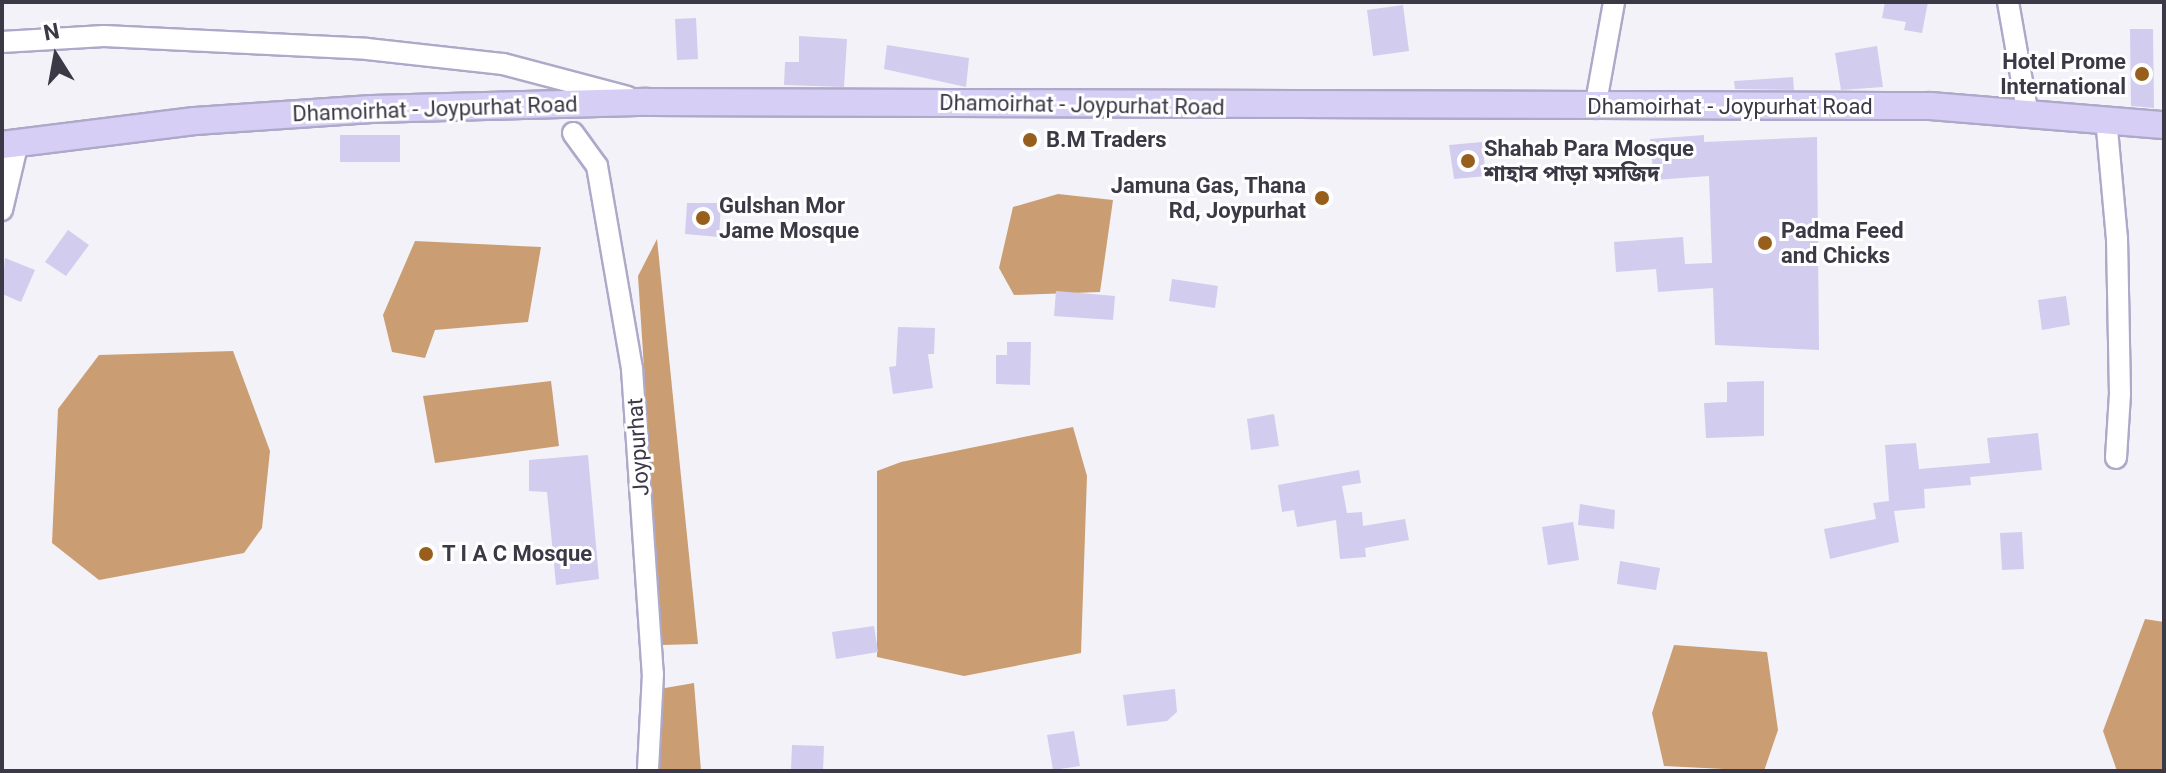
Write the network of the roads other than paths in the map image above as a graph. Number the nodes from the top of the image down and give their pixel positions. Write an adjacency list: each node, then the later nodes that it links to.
1 (1614, 2): 5 (street)
2 (2008, 2): 6 (street)
3 (2, 42): 4 (street)
4 (647, 102): 5 (main road, Dhamoirhat - Joypurhat Road); 10 (main road, Dhamoirhat - Joypurhat Road)
5 (1595, 108): 6 (main road, Dhamoirhat - Joypurhat Road)
6 (2028, 116): 7 (main road, Dhamoirhat - Joypurhat Road)
7 (2106, 118): 8 (main road, Dhamoirhat - Joypurhat Road); 12 (street)
8 (2164, 125)
9 (573, 133): 13 (street, Joypurhat)
10 (10, 143): 11 (street)
11 (2, 210)
12 (2116, 458)
13 (648, 771)

